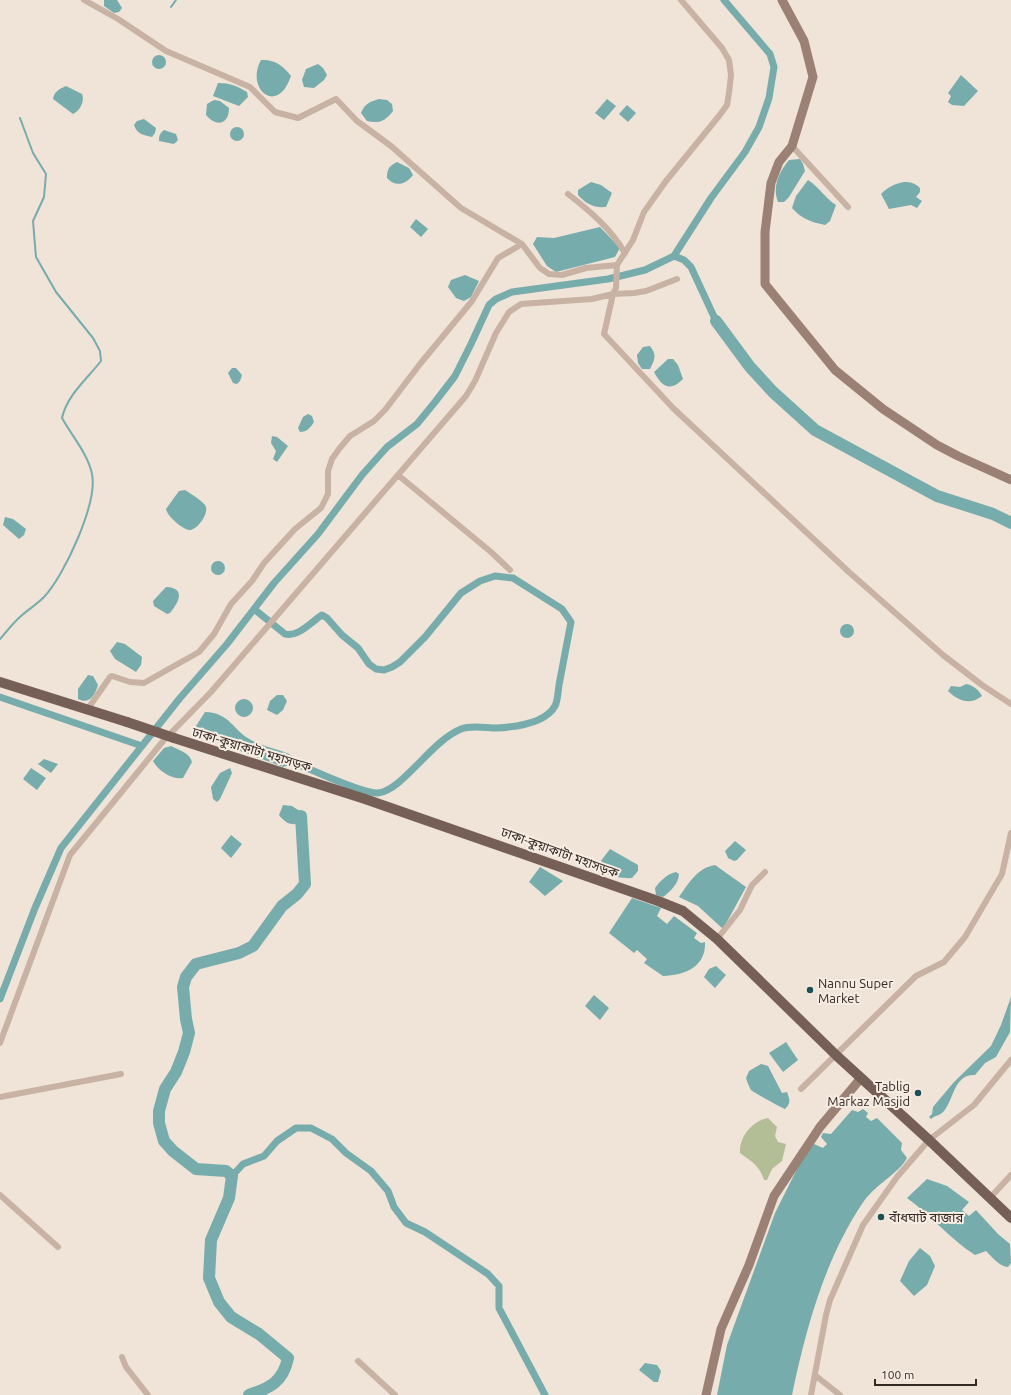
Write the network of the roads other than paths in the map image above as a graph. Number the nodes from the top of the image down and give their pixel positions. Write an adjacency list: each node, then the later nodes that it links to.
1 (84, 0): 7 (street)
2 (681, 0): 8 (street)
3 (782, 0): 4 (street)
4 (792, 146): 6 (street); 13 (street)
5 (568, 194): 8 (street)
6 (848, 207)
7 (522, 244): 9 (street); 17 (street)
8 (625, 253): 9 (street)
9 (617, 265): 11 (street)
10 (677, 279): 11 (street)
11 (615, 291): 12 (street); 16 (street)
12 (398, 475): 14 (street); 21 (street)
13 (1011, 480)
14 (510, 570)
15 (0, 682): 17 (main road, ঢাকা-কুয়াকাটা মহাসড়ক)
16 (1011, 704)
17 (87, 710): 20 (main road, ঢাকা-কুয়াকাটা মহাসড়ক, bridge)
18 (1011, 833): 22 (street)
19 (765, 872): 20 (street)
20 (717, 939): 22 (main road, ঢাকা-কুয়াকাটা মহাসড়ক)
21 (0, 1043)
22 (837, 1056): 25 (main road, ঢাকা-কুয়াকাটা মহাসড়ক); 26 (street)
23 (1011, 1060): 28 (street)
24 (121, 1074): 27 (street)
25 (861, 1078): 28 (main road, ঢাকা-কুয়াকাটা মহাসড়ক); 39 (street)
26 (801, 1089)
27 (0, 1097)
28 (929, 1140): 31 (main road, ঢাকা-কুয়াকাটা মহাসড়ক); 36 (street)
29 (1011, 1175): 31 (street)
30 (0, 1195): 33 (street)
31 (990, 1198): 32 (main road, ঢাকা-কুয়াকাটা মহাসড়ক)
32 (1011, 1218)
33 (58, 1247)
34 (122, 1357): 37 (street)
35 (358, 1361): 38 (street)
36 (816, 1376): 40 (street); 41 (street)
37 (147, 1395)
38 (395, 1395)
39 (706, 1395)
40 (811, 1395)
41 (840, 1395)

